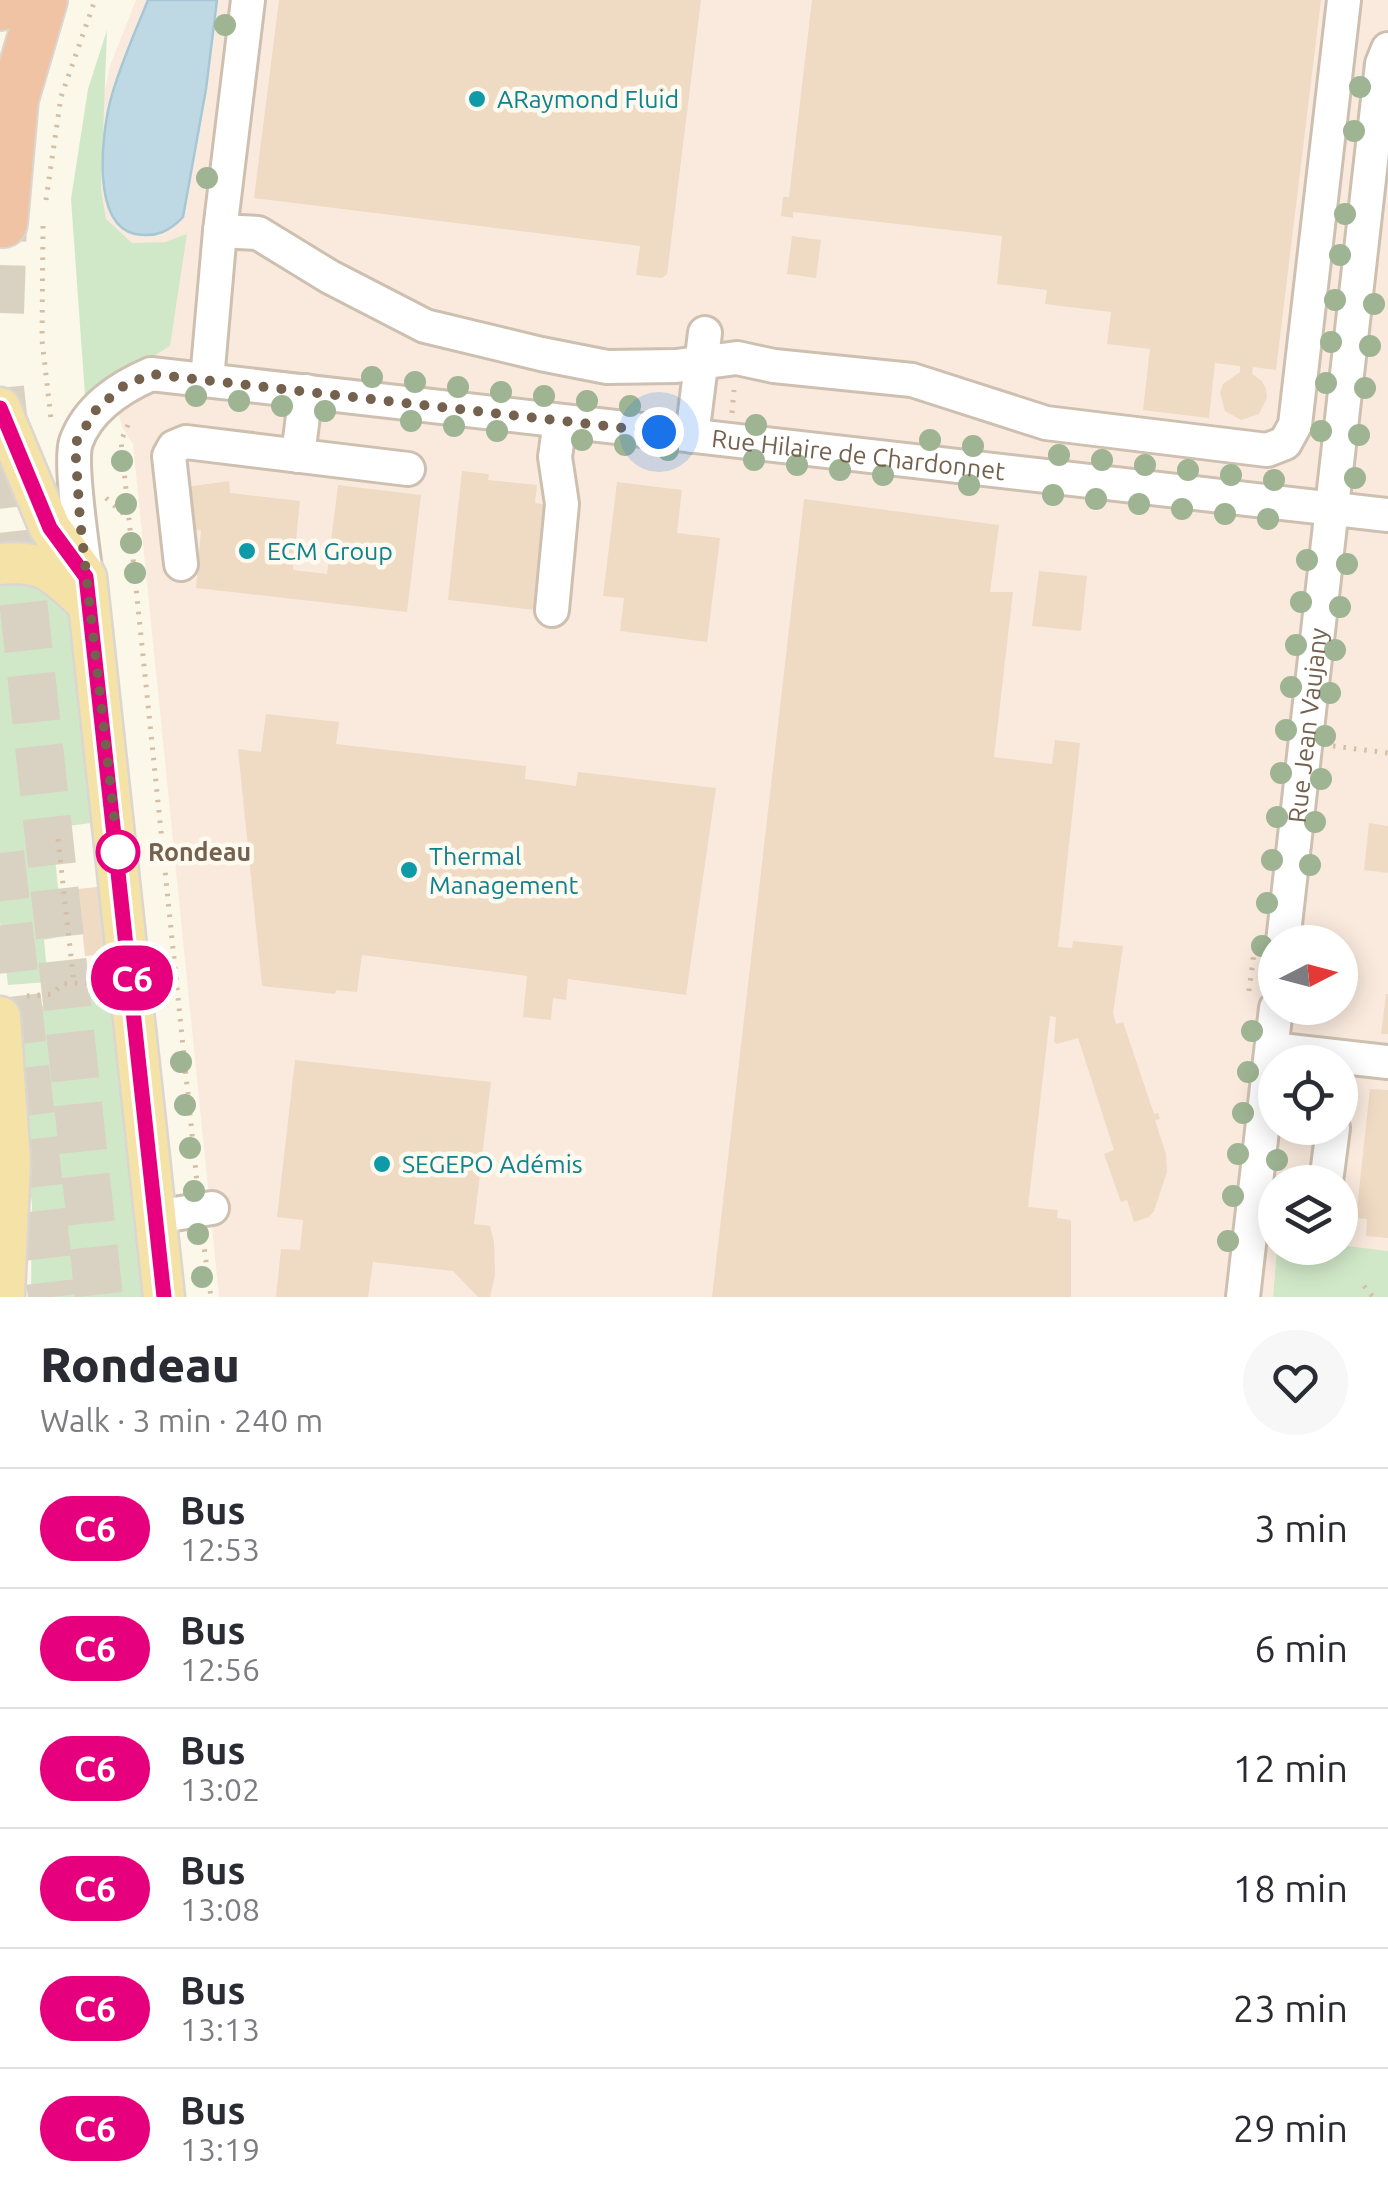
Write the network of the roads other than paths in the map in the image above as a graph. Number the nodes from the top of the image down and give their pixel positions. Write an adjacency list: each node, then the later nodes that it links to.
1 (43, 0): 5 (highway)
2 (248, 0): 6 (street)
3 (1344, 0): 8 (street)
4 (1388, 49): 7 (street, Rue Jean Vaujany)
5 (31, 216)
6 (220, 231): 8 (street); 9 (street)
7 (1374, 263): 16 (street, Rue Jean Vaujany)
8 (704, 348): 13 (street)
9 (207, 380): 10 (street, Rue Hilaire de Chardonnet); 20 (street, Rue Hilaire de Chardonnet)
10 (306, 391): 12 (street, Rue Hilaire de Chardonnet); 14 (street)
11 (0, 408): 20 (main road)
12 (560, 421): 13 (street, Rue Hilaire de Chardonnet); 21 (street)
13 (692, 436): 16 (street, Rue Hilaire de Chardonnet)
14 (298, 456): 15 (street); 19 (street)
15 (408, 470)
16 (1332, 510): 17 (street, Rue Hilaire de Chardonnet); 22 (street, Rue Jean Vaujany)
17 (1388, 514)
18 (0, 564): 20 (main road)
19 (181, 564)
20 (88, 591): 27 (main road, Rue Hilaire de Chardonnet)
21 (552, 610)
22 (1272, 925)
23 (9, 1007): 29 (main road)
24 (1388, 1062): 25 (street)
25 (1358, 1063)
26 (206, 1210): 27 (street)
27 (155, 1217): 30 (main road, Rue Hilaire de Chardonnet)
28 (1258, 1239): 31 (street)
29 (4, 1297)
30 (164, 1297)
31 (1243, 1297)

